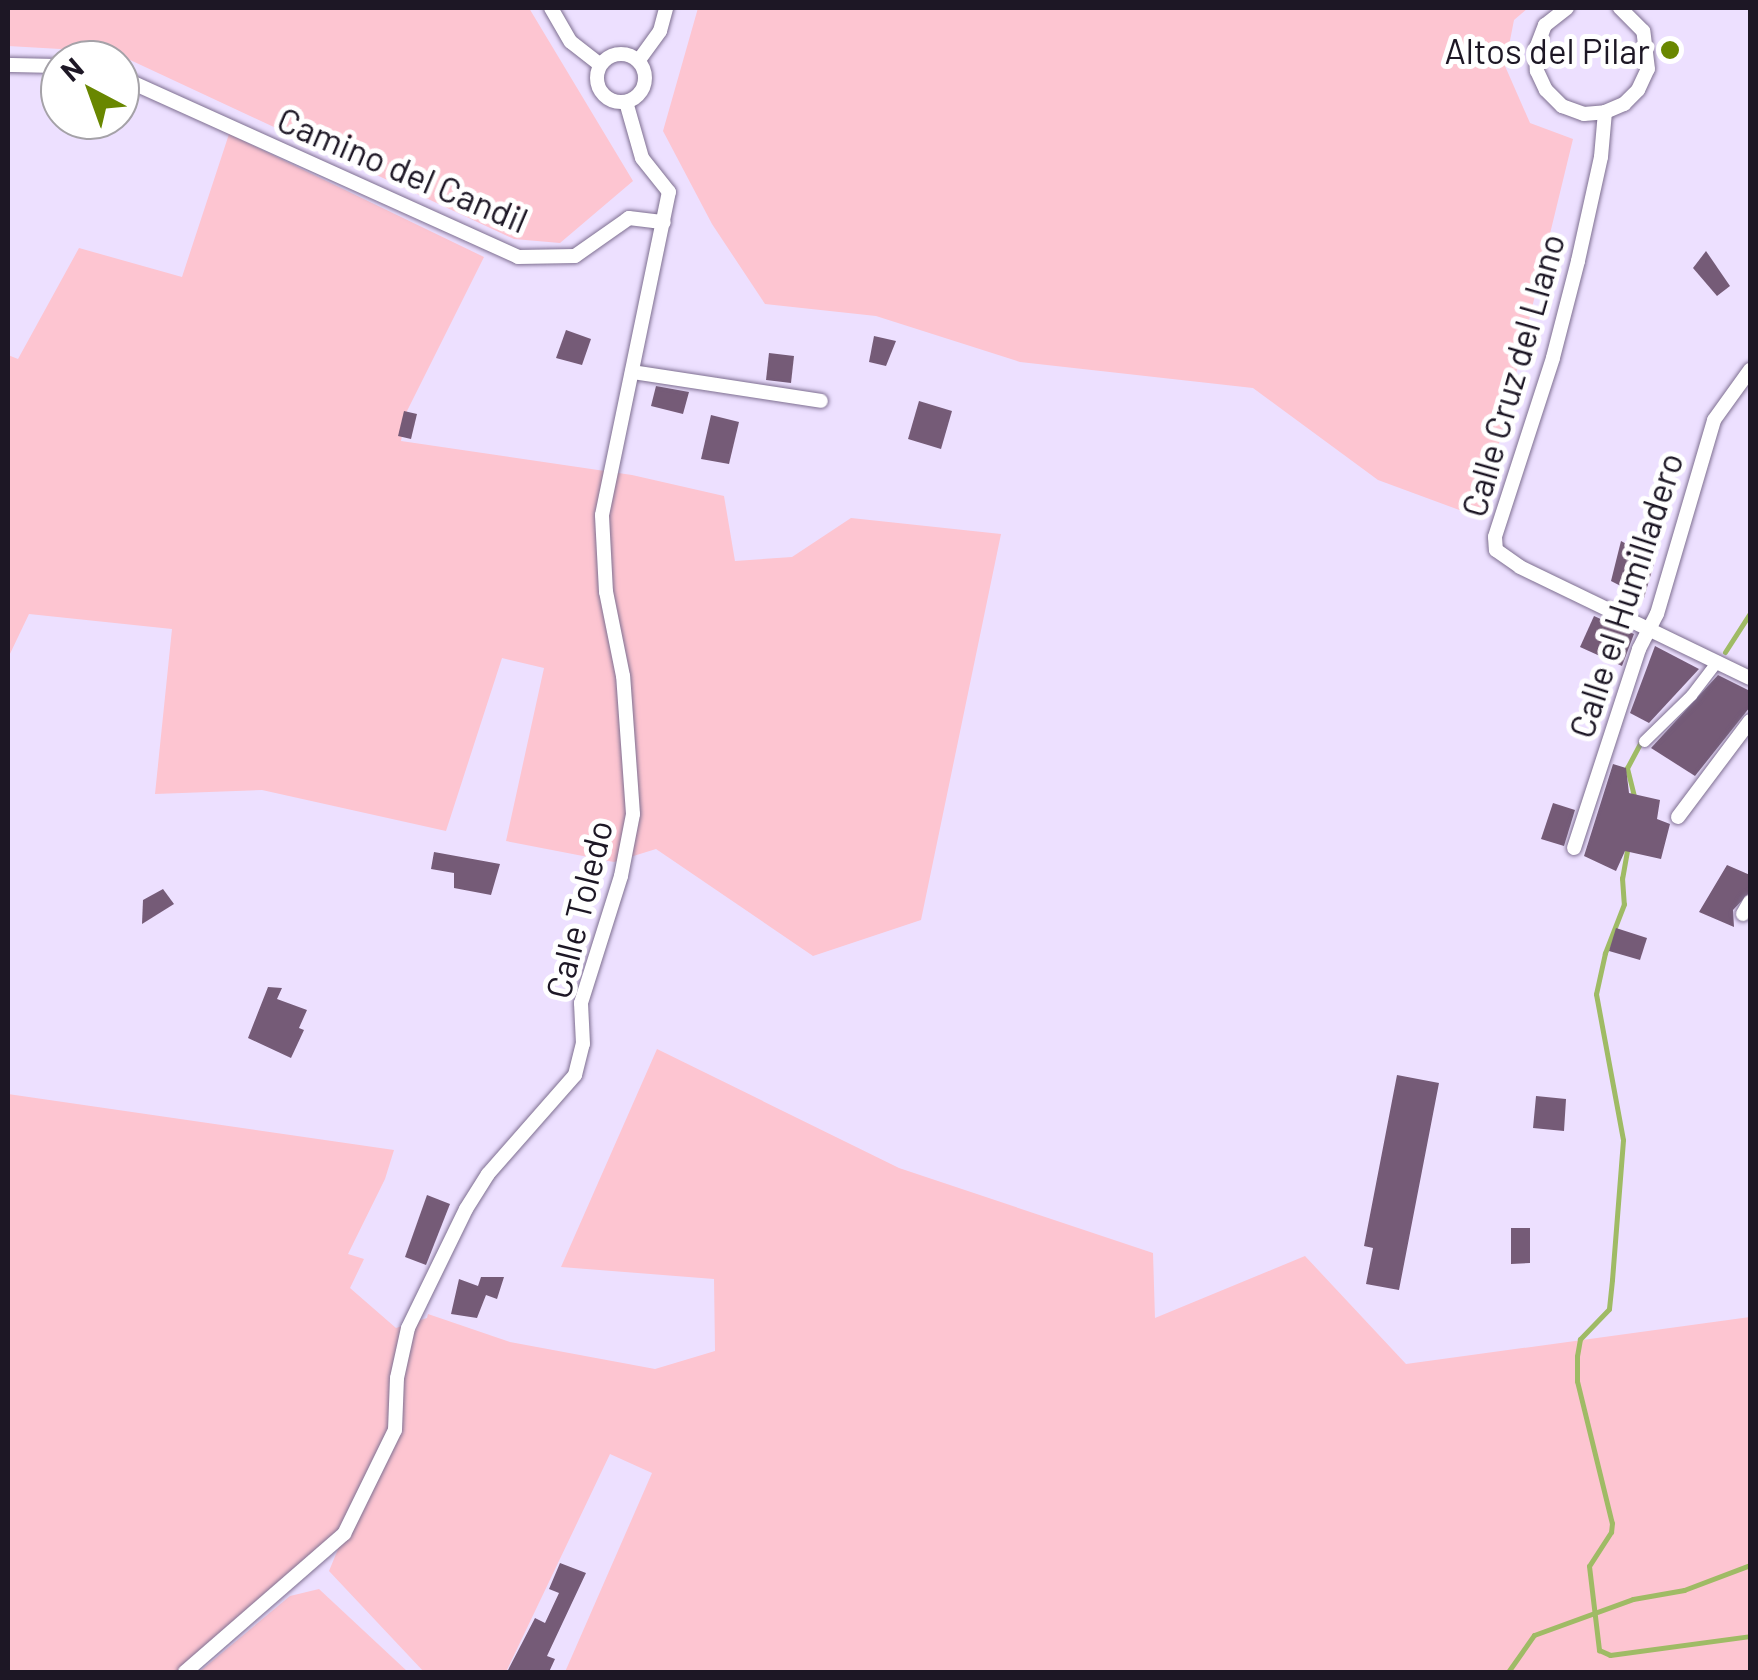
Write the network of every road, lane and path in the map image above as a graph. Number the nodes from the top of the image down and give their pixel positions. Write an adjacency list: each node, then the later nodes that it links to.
1 (551, 8): 7 (street)
2 (666, 8): 5 (street)
3 (1567, 8): 11 (street)
4 (1620, 8): 11 (street)
5 (639, 60): 7 (street); 10 (street)
6 (8, 65): 8 (street)
7 (600, 65): 10 (street)
8 (40, 66)
9 (140, 86): 12 (street, Camino del Candil)
10 (626, 102): 12 (street, Calle Toledo)
11 (1606, 112): 16 (street, Calle Cruz del Llano)
12 (664, 222): 14 (street, Calle Toledo)
13 (1750, 370): 16 (street, Calle el Humilladero)
14 (632, 372): 15 (street); 23 (street, Calle Toledo)
15 (821, 400)
16 (1650, 629): 17 (street, Calle Cruz del Llano); 22 (street, Calle el Humilladero)
17 (1716, 661): 18 (street, Calle Cruz del Llano); 20 (street)
18 (1750, 678)
19 (1750, 721): 21 (street)
20 (1644, 741)
21 (1678, 817)
22 (1574, 848)
23 (186, 1672)

